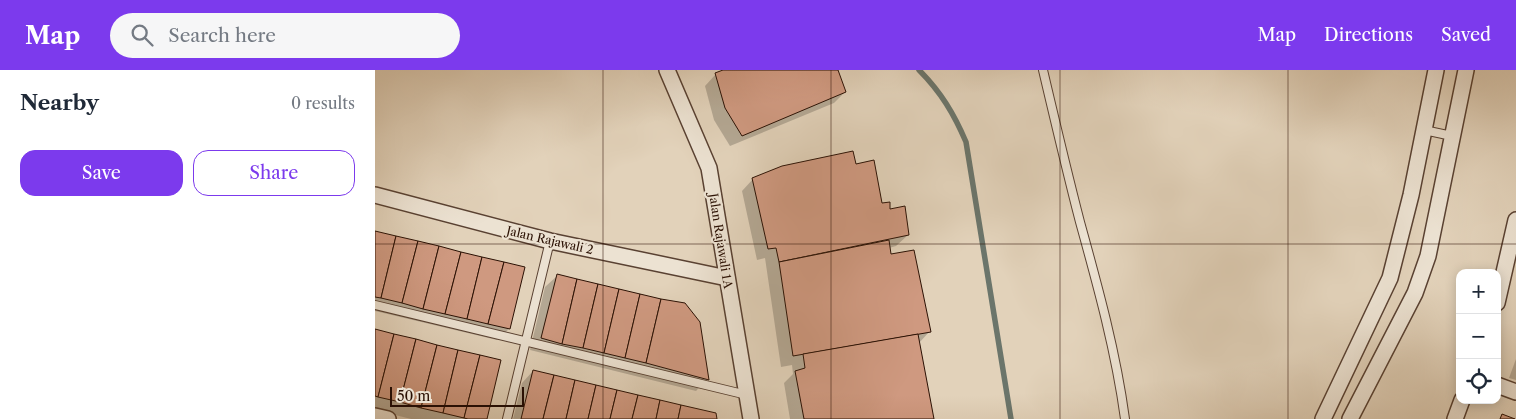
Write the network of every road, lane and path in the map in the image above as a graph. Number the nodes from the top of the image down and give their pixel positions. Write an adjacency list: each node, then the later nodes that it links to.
1 (667, 70): 10 (street, Jalan Rajawali 1A)
2 (1043, 70): 22 (lane)
3 (1436, 70): 5 (street)
4 (1466, 70): 6 (street)
5 (1424, 130): 6 (lane); 23 (street)
6 (1452, 136): 24 (street)
7 (375, 195): 9 (street, Jalan Rajawali 2)
8 (1516, 220): 11 (street)
9 (550, 241): 10 (street, Jalan Rajawali 2); 13 (lane)
10 (727, 278): 16 (street, Jalan Rajawali 1A)
11 (1501, 286)
12 (375, 305): 13 (lane)
13 (526, 341): 16 (lane); 20 (lane)
14 (1501, 386): 15 (street)
15 (1516, 392)
16 (747, 395): 21 (street, Jalan Rajawali 1A)
17 (1461, 404): 25 (street)
18 (375, 416): 19 (street)
19 (389, 419)
20 (507, 419)
21 (751, 419)
22 (1125, 419)
23 (1323, 419)
24 (1349, 419)
25 (1455, 419)

